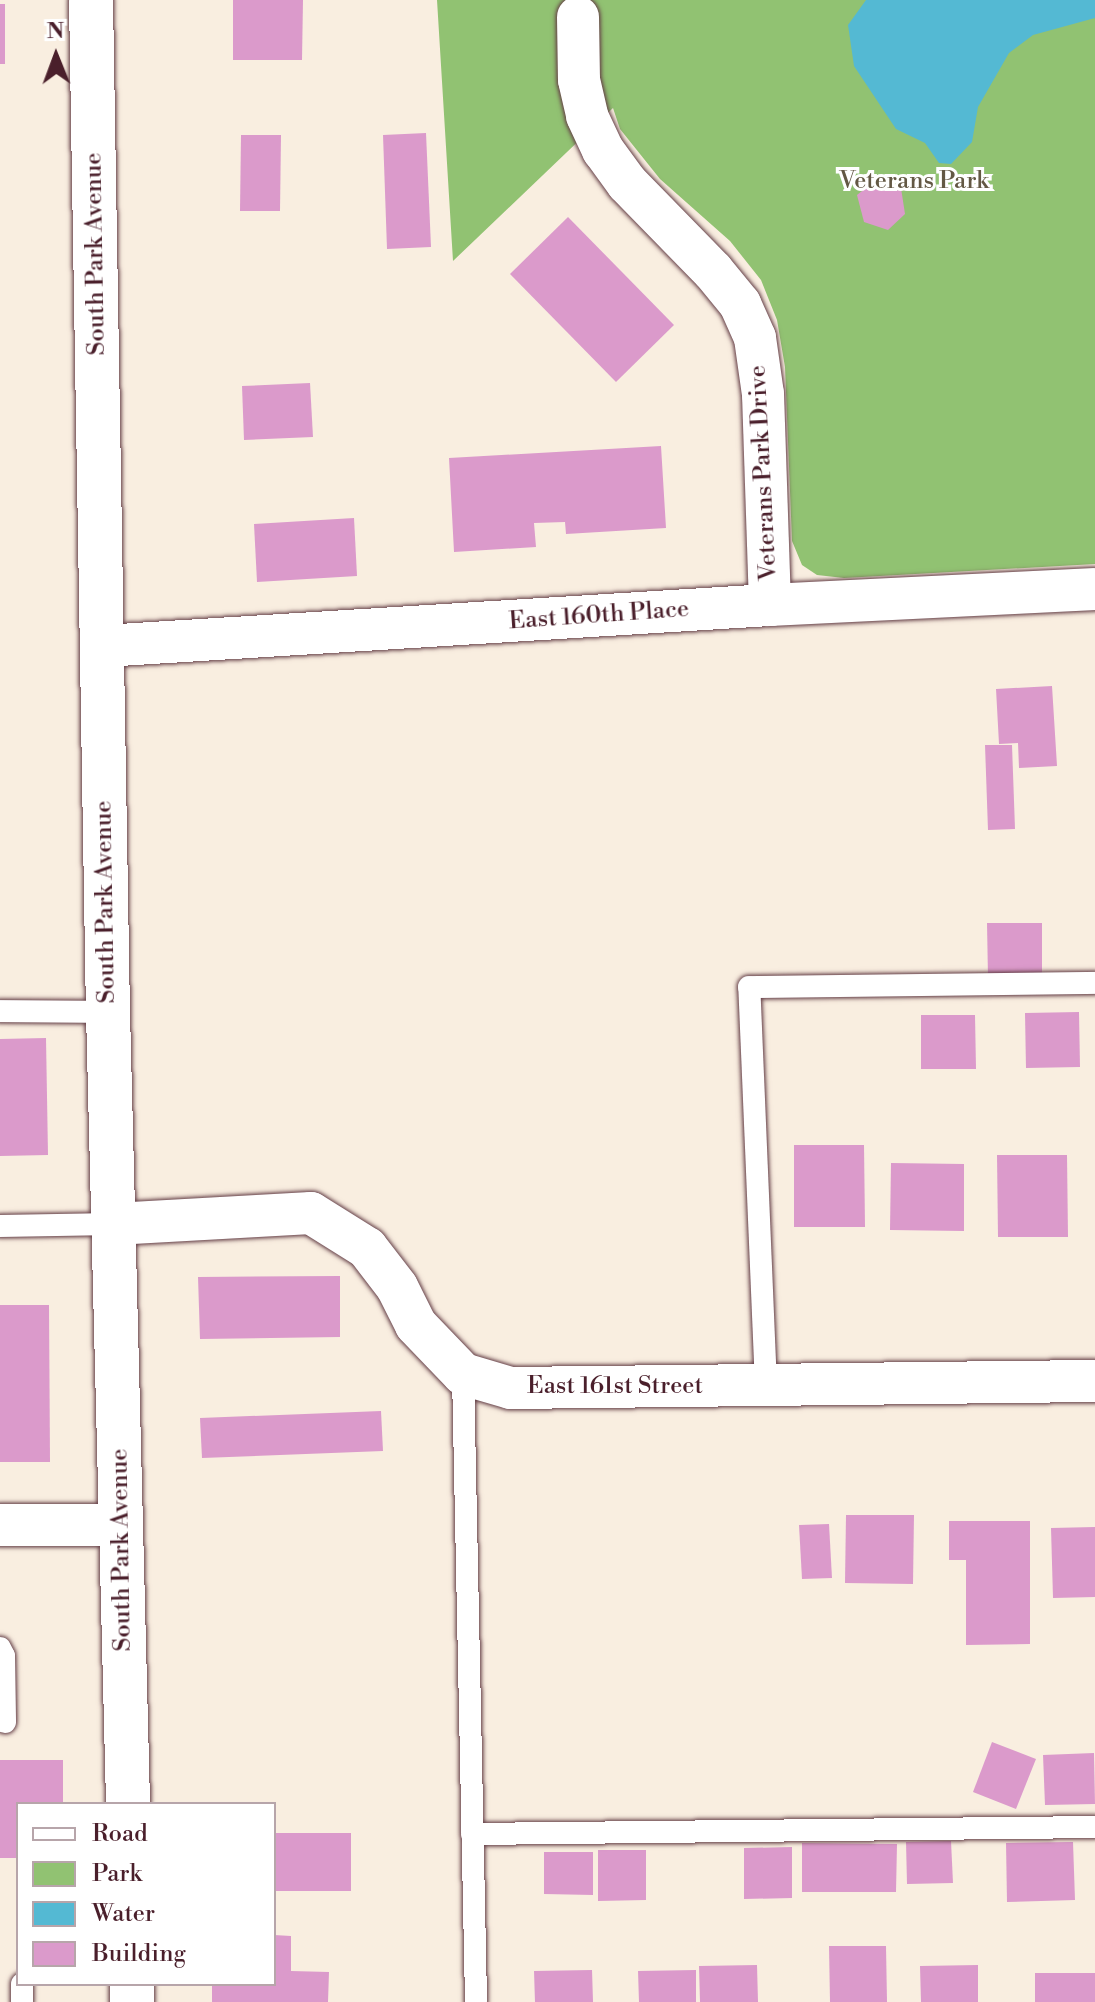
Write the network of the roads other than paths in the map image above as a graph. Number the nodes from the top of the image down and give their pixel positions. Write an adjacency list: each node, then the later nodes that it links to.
1 (91, 0): 5 (street, South Park Avenue)
2 (578, 17): 4 (street, Veterans Park Drive)
3 (1095, 589): 4 (street, East 160th Place)
4 (770, 605): 5 (street, East 160th Place)
5 (103, 646): 8 (street, South Park Avenue)
6 (1095, 983): 13 (lane)
7 (0, 1011): 8 (lane)
8 (108, 1012): 9 (street, South Park Avenue)
9 (114, 1224): 10 (lane); 11 (street, East 161st Street); 15 (street, South Park Avenue)
10 (0, 1226)
11 (463, 1374): 13 (street, East 161st Street); 20 (lane)
12 (1095, 1381): 13 (street, East 161st Street)
13 (766, 1386)
14 (0, 1525): 15 (street)
15 (122, 1525): 18 (street, South Park Avenue)
16 (0, 1648): 17 (lane)
17 (5, 1722)
18 (128, 1802)
19 (1095, 1827): 20 (lane)
20 (472, 1834): 21 (lane)
21 (476, 2002)

